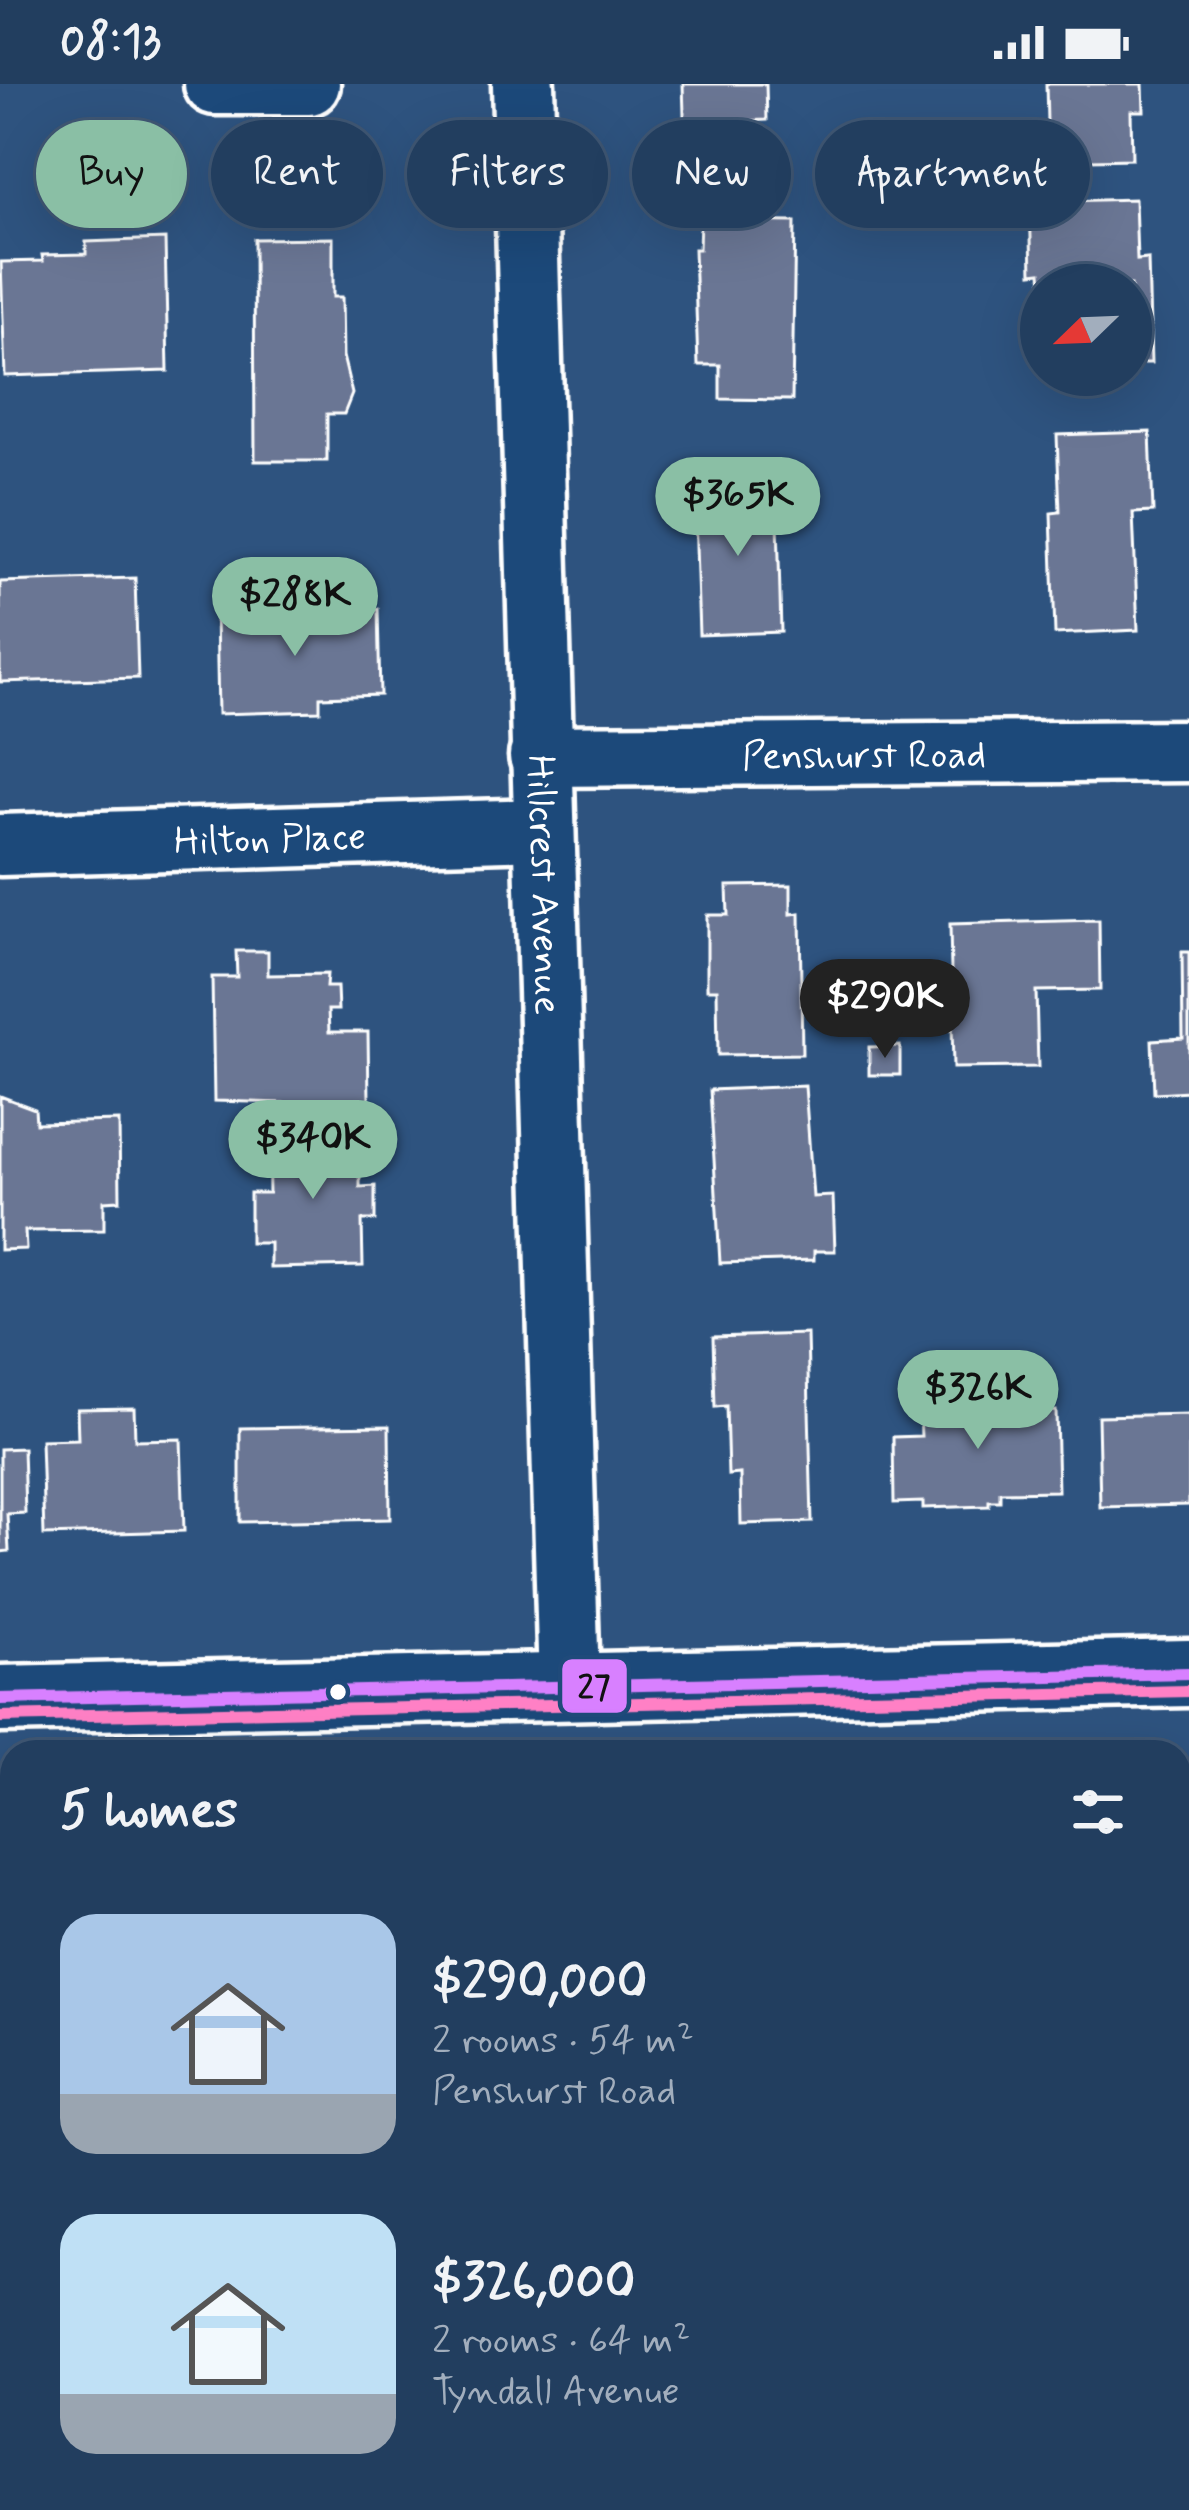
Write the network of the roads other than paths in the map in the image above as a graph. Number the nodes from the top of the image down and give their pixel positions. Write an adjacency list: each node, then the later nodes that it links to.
1 (215, 84): 2 (street)
2 (309, 84)
3 (523, 84): 5 (street, Hillcrest Avenue)
4 (1189, 751): 5 (street, Penshurst Road)
5 (540, 756): 6 (street, Hillcrest Avenue)
6 (543, 830): 7 (street, Hilton Place); 9 (street, Hillcrest Avenue)
7 (0, 844)
8 (1189, 1673): 9 (street)
9 (569, 1685): 10 (street)
10 (0, 1699)

